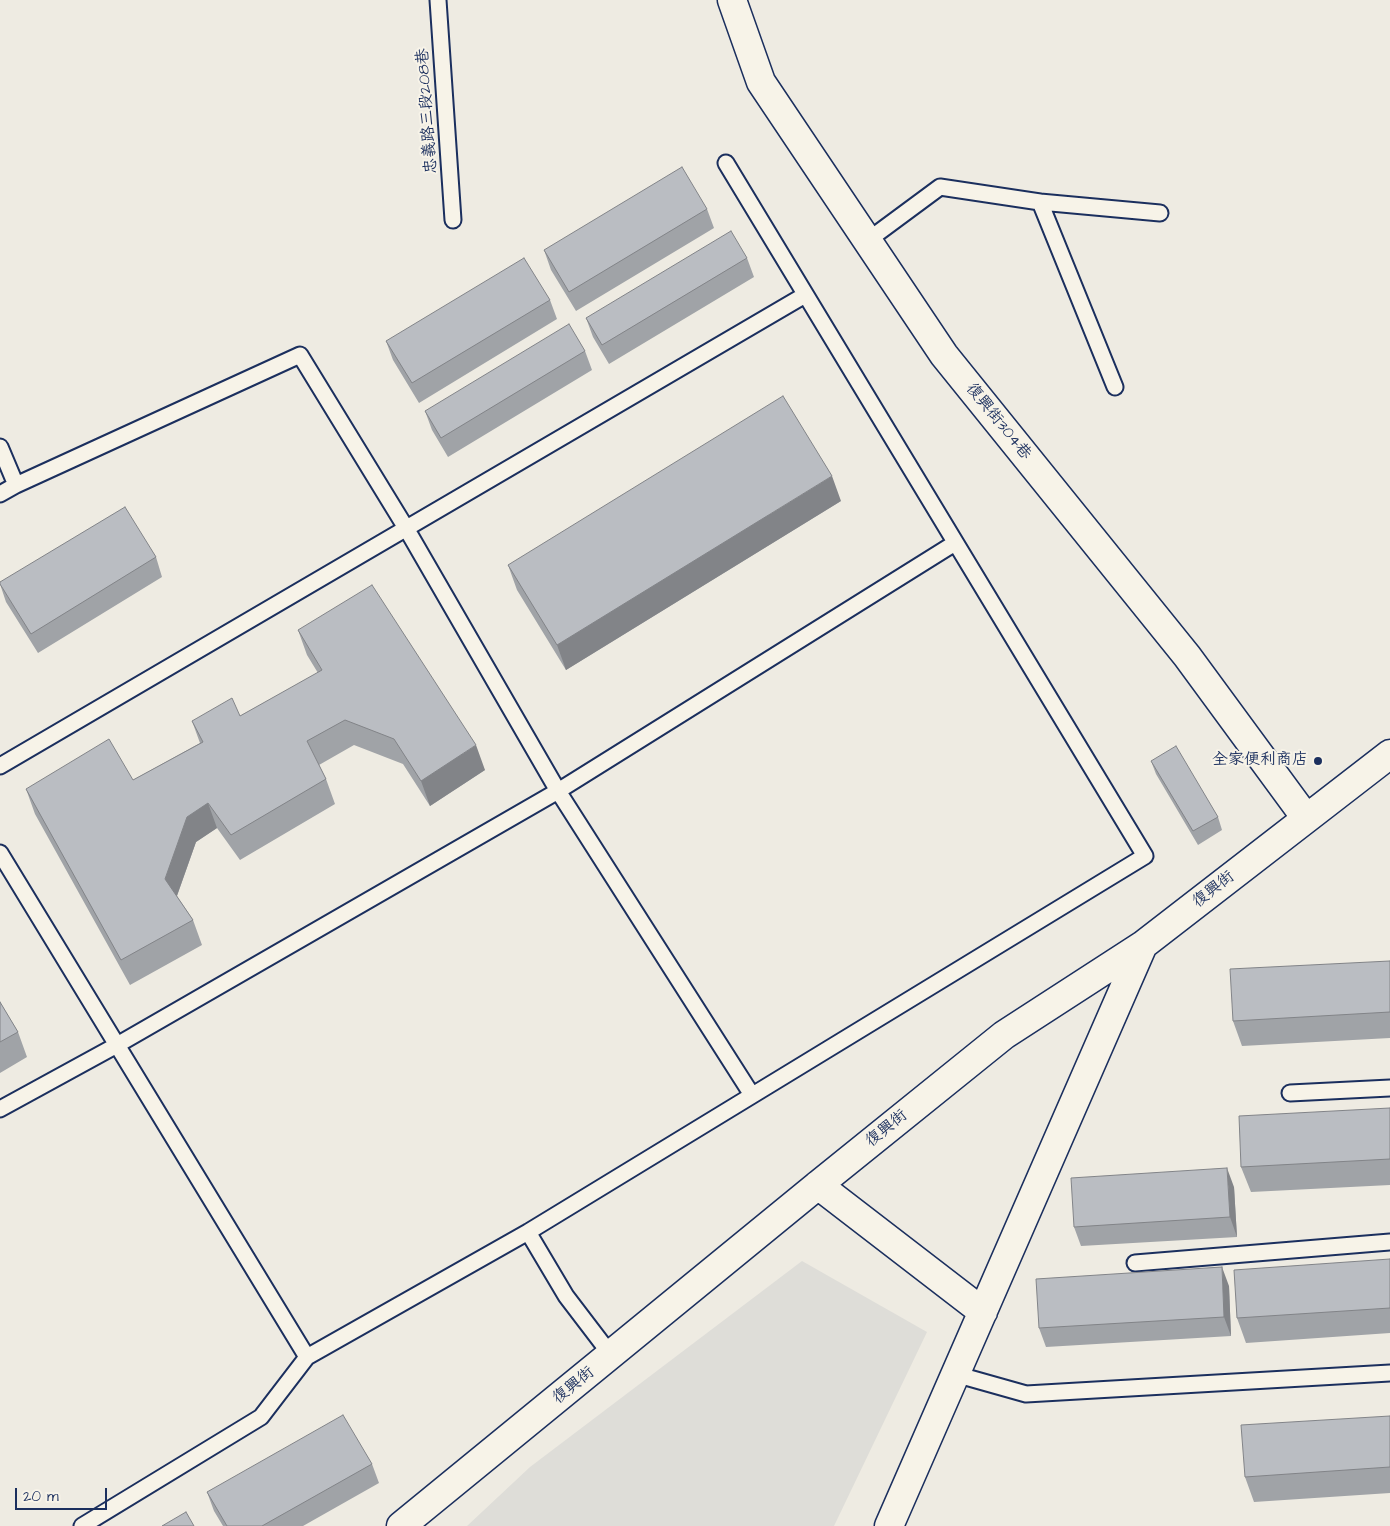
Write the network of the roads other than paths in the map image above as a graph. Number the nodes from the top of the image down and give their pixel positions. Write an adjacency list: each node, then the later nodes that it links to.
1 (438, 0): 6 (lane, 忠義路三段208巷)
2 (732, 0): 7 (street, 復興街304巷)
3 (726, 163): 8 (lane)
4 (1040, 202): 5 (lane); 7 (lane); 9 (lane)
5 (1160, 213)
6 (453, 220)
7 (867, 241): 18 (street, 復興街304巷)
8 (805, 295): 13 (lane); 14 (lane)
9 (1115, 387)
10 (0, 447): 11 (lane)
11 (16, 485): 12 (lane); 13 (lane)
12 (0, 494)
13 (406, 528): 16 (lane); 17 (lane)
14 (956, 543): 17 (lane); 24 (lane)
15 (1390, 754): 18 (street, 復興街)
16 (0, 766)
17 (558, 791): 21 (lane); 24 (lane)
18 (1306, 818): 20 (street, 復興街)
19 (0, 853): 21 (lane)
20 (1144, 945): 26 (street, 復興街); 30 (street)
21 (117, 1045): 25 (lane); 32 (lane)
22 (1390, 1088): 23 (lane)
23 (1290, 1093)
24 (752, 1095): 27 (lane)
25 (0, 1109)
26 (818, 1185): 30 (street); 31 (street, 復興街)
27 (528, 1232): 31 (lane); 32 (lane)
28 (1390, 1242): 29 (lane)
29 (1135, 1263)
30 (983, 1312): 34 (street)
31 (611, 1355): 36 (street, 復興街)
32 (308, 1357): 35 (lane)
33 (1390, 1373): 34 (lane)
34 (956, 1374): 37 (street)
35 (82, 1526)
36 (401, 1526)
37 (889, 1526)

